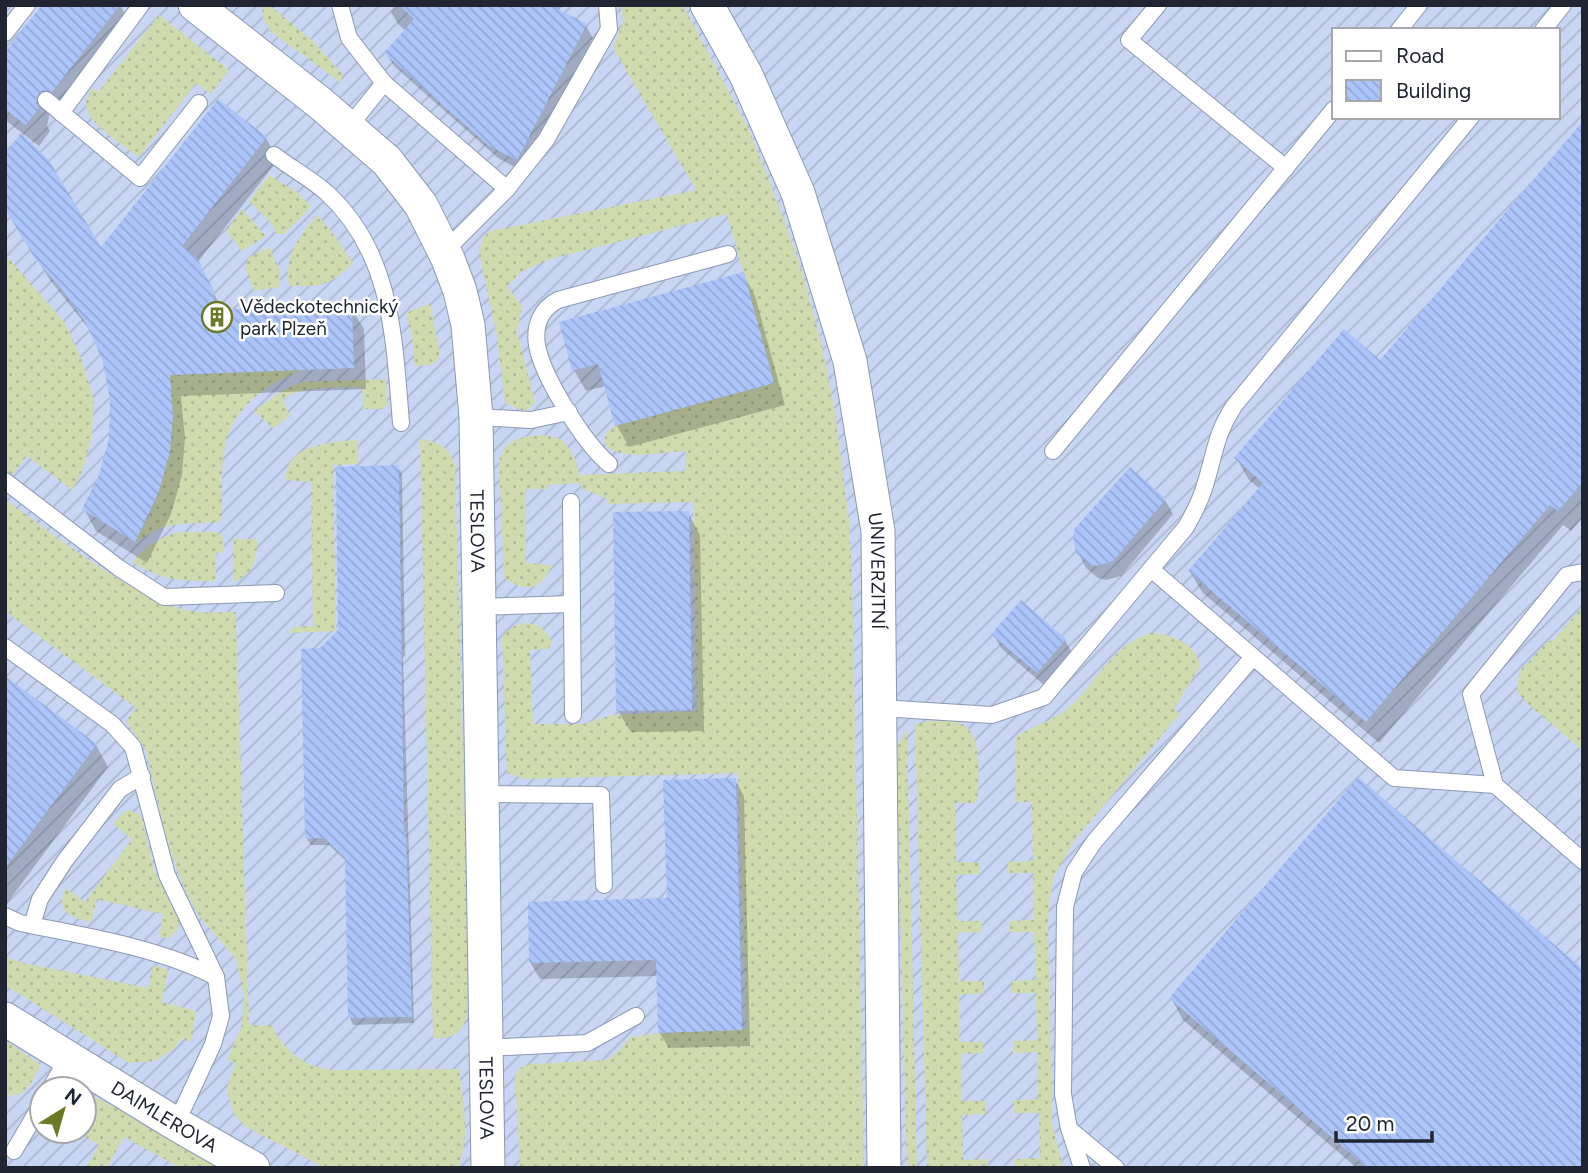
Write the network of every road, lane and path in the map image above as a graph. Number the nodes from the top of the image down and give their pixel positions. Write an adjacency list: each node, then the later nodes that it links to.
1 (27, 5): 12 (lane)
2 (141, 5): 17 (lane)
3 (195, 5): 19 (street, TESLOVA)
4 (340, 5): 13 (lane)
5 (607, 5): 22 (lane)
6 (707, 5): 39 (street, UNIVERZITNÍ)
7 (1158, 5): 21 (lane)
8 (1419, 5): 10 (lane)
9 (1563, 5): 11 (lane)
10 (1401, 28)
11 (1545, 28)
12 (5, 33)
13 (384, 83): 19 (lane); 22 (lane)
14 (46, 100): 17 (lane)
15 (199, 103): 17 (lane)
16 (1332, 111): 21 (lane)
17 (61, 113)
18 (1469, 119): 32 (lane)
19 (348, 128): 23 (street, TESLOVA)
20 (274, 155): 27 (lane)
21 (1286, 168): 28 (lane)
22 (507, 189): 23 (lane)
23 (444, 251): 26 (street, TESLOVA)
24 (728, 254): 25 (lane)
25 (569, 412): 26 (lane); 29 (lane)
26 (476, 417): 36 (street, TESLOVA)
27 (401, 423)
28 (1054, 451)
29 (609, 464)
30 (5, 481): 34 (lane)
31 (571, 502): 35 (lane)
32 (1151, 569): 38 (lane); 39 (lane)
33 (1583, 572): 42 (lane)
34 (276, 593)
35 (572, 604): 36 (lane); 40 (lane)
36 (478, 607): 43 (street, TESLOVA)
37 (5, 647): 41 (lane)
38 (1253, 657): 42 (lane); 56 (lane)
39 (880, 708): 60 (street, UNIVERZITNÍ)
40 (573, 715)
41 (142, 776): 47 (lane); 48 (lane)
42 (1495, 785): 44 (lane)
43 (482, 794): 45 (lane); 51 (street, TESLOVA)
44 (1583, 860)
45 (604, 885)
46 (5, 916): 47 (lane)
47 (32, 925): 48 (lane)
48 (216, 977): 54 (lane)
49 (636, 1016): 51 (lane)
50 (5, 1019): 52 (street, DAIMLEROVA)
51 (485, 1048): 59 (street, TESLOVA)
52 (68, 1059): 53 (lane); 54 (street, DAIMLEROVA)
53 (58, 1075)
54 (176, 1125): 58 (street, DAIMLEROVA)
55 (28, 1127): 57 (lane)
56 (1069, 1129): 61 (lane); 62 (lane)
57 (14, 1151)
58 (250, 1167)
59 (488, 1168)
60 (884, 1168)
61 (1082, 1168)
62 (1116, 1168)

